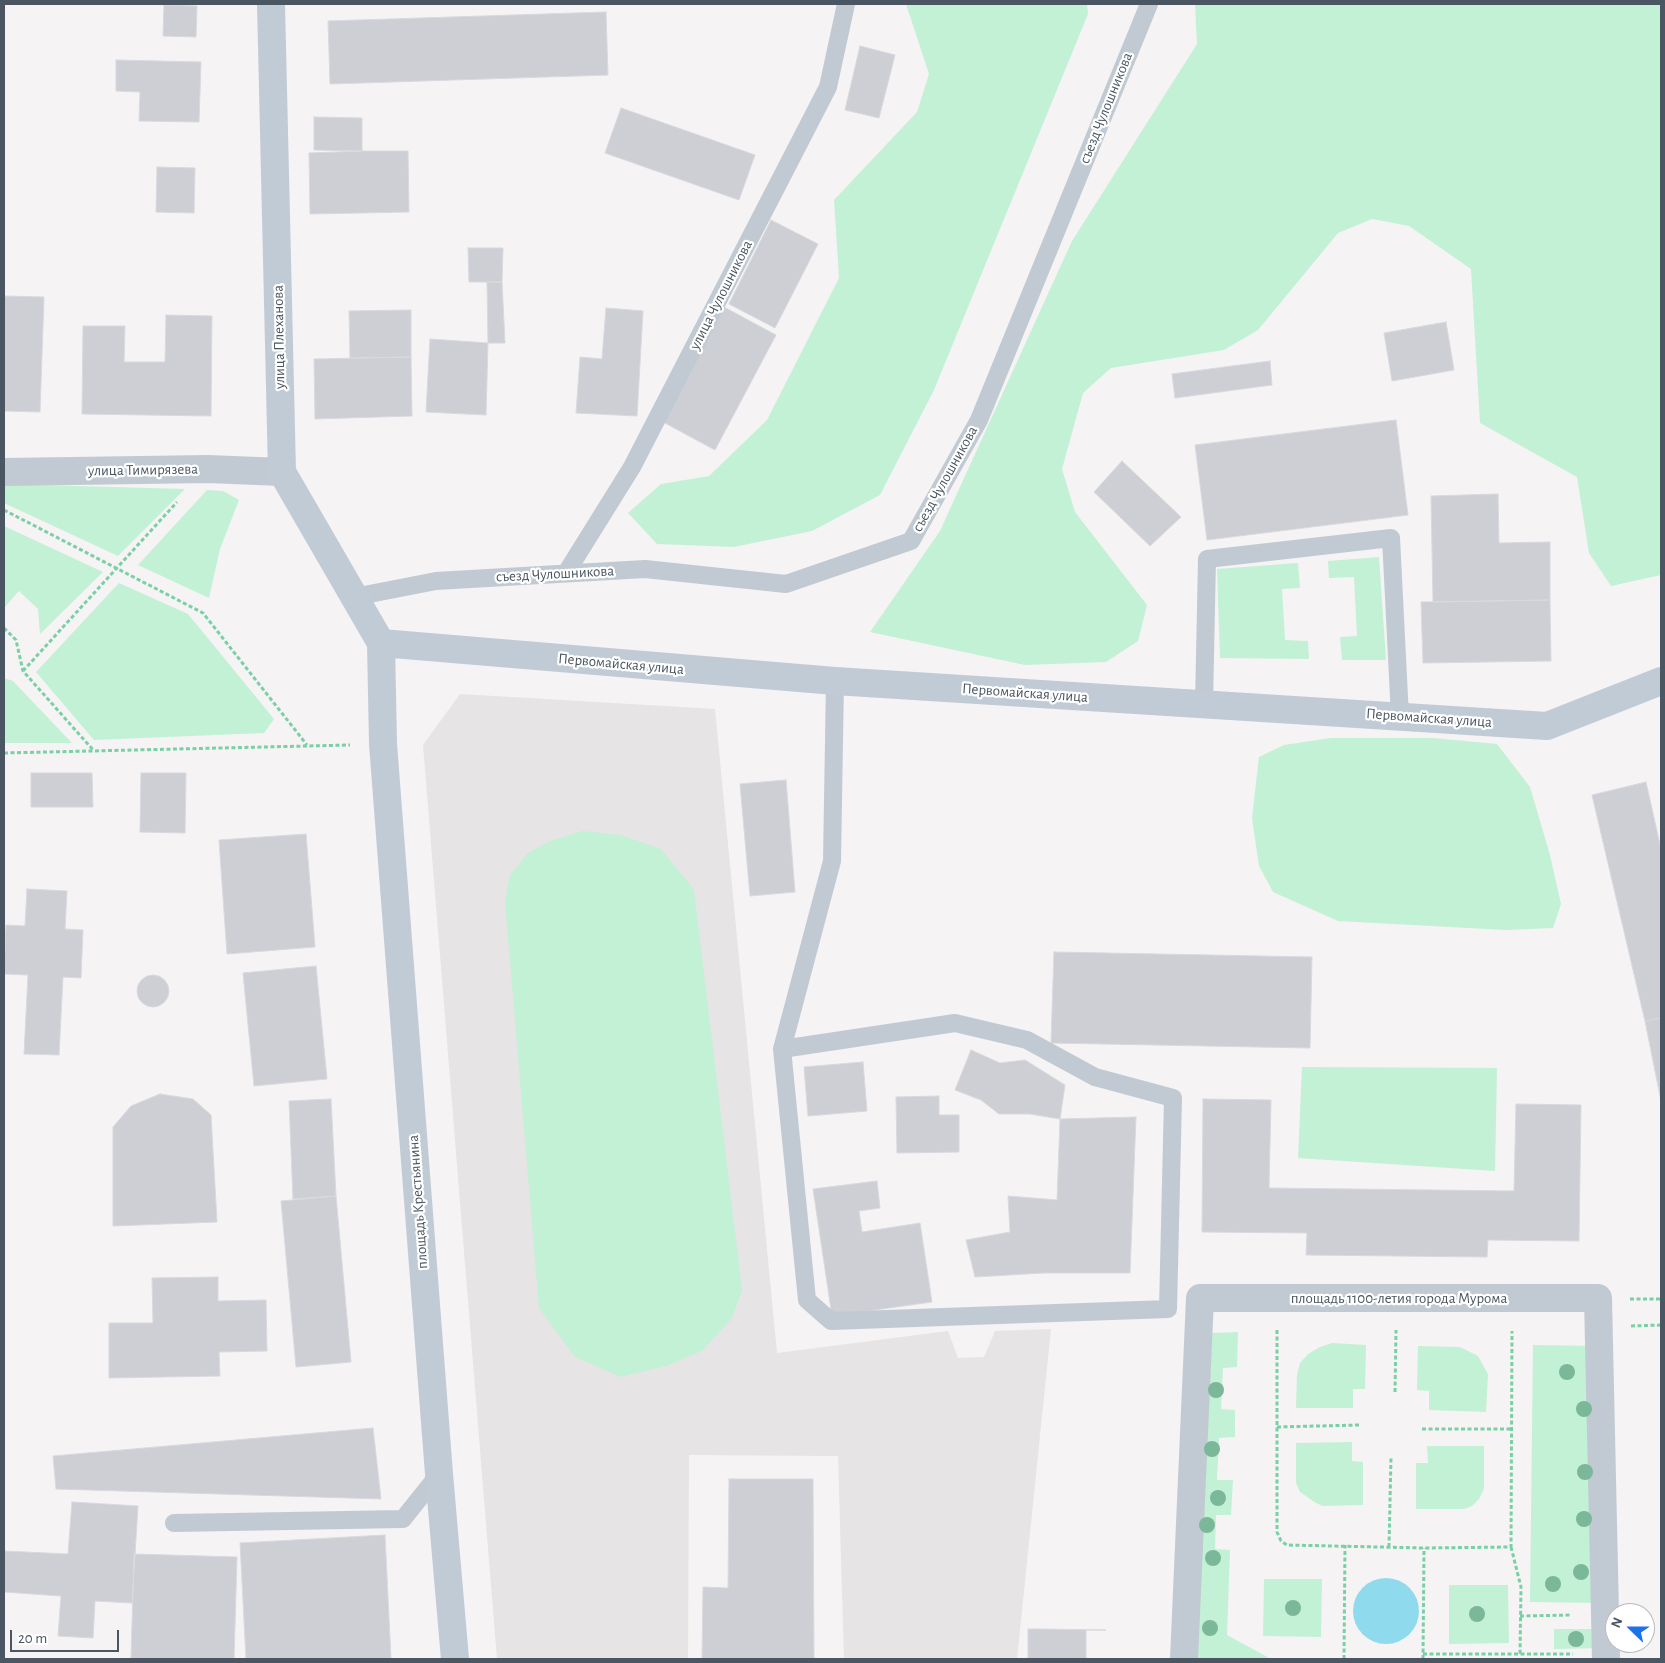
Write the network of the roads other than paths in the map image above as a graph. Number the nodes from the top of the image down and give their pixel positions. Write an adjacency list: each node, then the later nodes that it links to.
1 (271, 4): 5 (street, улица Плеханова)
2 (846, 4): 6 (lane, улица Чулошникова)
3 (1148, 4): 6 (lane, съезд Чулошникова)
4 (4, 472): 5 (street, улица Тимирязева)
5 (282, 472): 7 (street, улица Плеханова)
6 (566, 573): 7 (lane, съезд Чулошникова)
7 (354, 597): 8 (street, улица Плеханова)
8 (381, 644): 9 (street, Первомайская улица); 14 (street, площадь Крестьянина)
9 (835, 681): 11 (street, Первомайская улица); 13 (lane)
10 (1661, 681): 12 (street, Первомайская улица)
11 (1204, 704): 12 (street, Первомайская улица); 12 (lane)
12 (1400, 716)
13 (782, 1049): 13 (lane)
14 (439, 1474): 15 (lane); 16 (street, площадь Крестьянина)
15 (174, 1523)
16 (455, 1659)
17 (1184, 1659): 18 (street, площадь 1100-летия города Мурома)
18 (1606, 1659)

